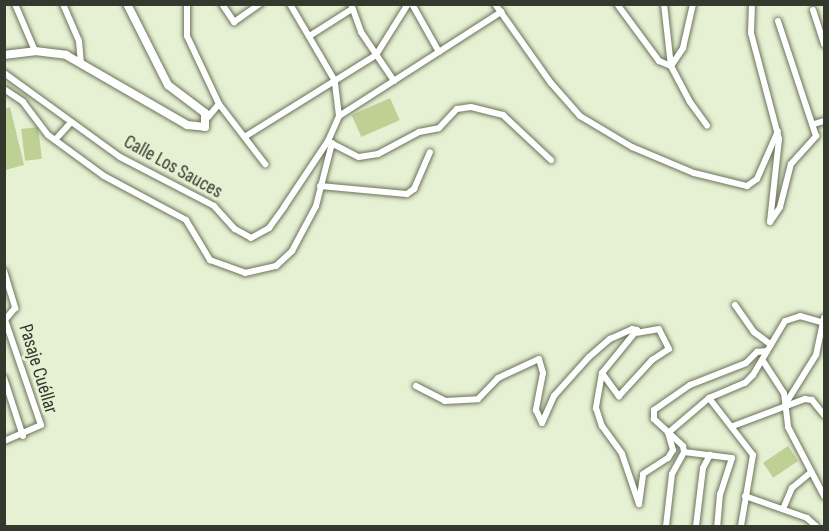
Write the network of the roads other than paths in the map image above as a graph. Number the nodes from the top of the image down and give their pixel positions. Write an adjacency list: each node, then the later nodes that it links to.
1 (15, 4): 20 (street)
2 (63, 4): 24 (street)
3 (127, 4): 32 (street)
4 (187, 4): 30 (street)
5 (222, 4): 6 (street)
6 (260, 4)
7 (290, 4): 18 (street)
8 (410, 4): 21 (street); 23 (street)
9 (495, 4): 16 (street)
10 (616, 4): 25 (street)
11 (664, 4): 25 (street)
12 (693, 4): 25 (street)
13 (752, 4): 37 (street)
14 (352, 7): 18 (street); 23 (street)
15 (813, 10): 19 (street)
16 (501, 12): 21 (street); 37 (street)
17 (777, 21): 35 (street)
18 (311, 35): 27 (street)
19 (825, 44)
20 (35, 51): 22 (street); 24 (street)
21 (439, 52): 28 (street)
22 (4, 55)
23 (376, 55): 27 (street); 28 (street)
24 (81, 62): 32 (street)
25 (672, 66): 36 (street)
26 (4, 73): 34 (street, Calle Los Sauces)
27 (335, 81): 31 (street); 38 (street)
28 (394, 81): 31 (street)
29 (4, 89): 39 (street)
30 (219, 104): 32 (street); 38 (street)
31 (339, 116): 40 (street)
32 (208, 117)
33 (825, 121): 35 (street)
34 (71, 122): 39 (street); 40 (street, Calle Los Sauces)
35 (814, 124): 37 (street)
36 (707, 125)
37 (778, 131)
38 (246, 136): 43 (street)
39 (55, 140): 44 (street)
40 (330, 142): 42 (street); 44 (street)
41 (430, 152): 44 (street)
42 (551, 160)
43 (265, 164)
44 (320, 186)
45 (4, 271): 61 (street, Pasaje Cuéllar)
46 (735, 305): 49 (street)
47 (824, 321): 49 (street); 50 (street)
48 (637, 333): 53 (street); 53 (street); 55 (street)
49 (769, 348): 52 (street); 60 (street)
50 (818, 349): 51 (street); 57 (street)
51 (825, 353)
52 (764, 361): 56 (street); 57 (street)
53 (602, 373): 60 (street)
54 (4, 378): 61 (street)
55 (416, 386)
56 (709, 398): 59 (street); 60 (street)
57 (786, 406): 58 (street); 59 (street); 65 (street)
58 (825, 415)
59 (733, 426): 66 (street)
60 (668, 434): 63 (street)
61 (23, 436): 62 (street)
62 (4, 441)
63 (684, 452): 64 (street); 69 (street)
64 (710, 455): 70 (street); 71 (street)
65 (812, 472): 67 (street); 68 (street)
66 (745, 496): 68 (street); 72 (street)
67 (825, 496)
68 (783, 509): 73 (street)
69 (666, 526)
70 (696, 526)
71 (717, 526)
72 (741, 526)
73 (816, 526)

